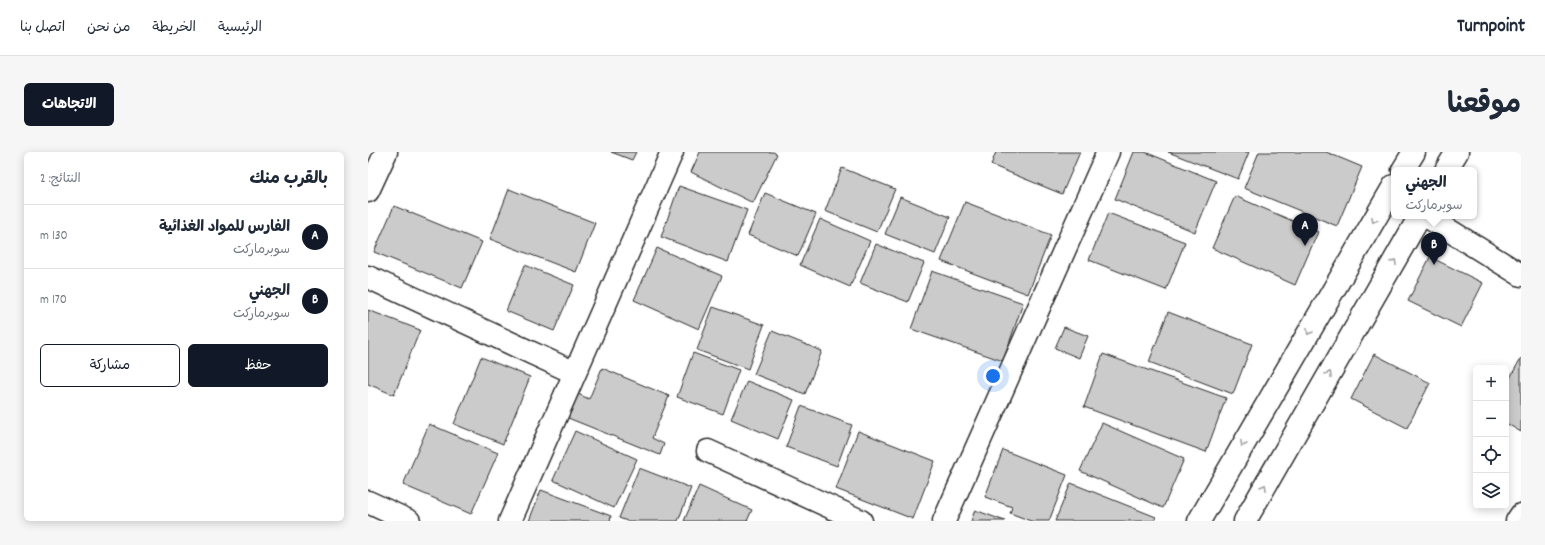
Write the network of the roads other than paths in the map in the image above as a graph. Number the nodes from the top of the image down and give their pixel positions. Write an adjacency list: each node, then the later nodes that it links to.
1 (386, 152): 8 (street)
2 (672, 152): 14 (street)
3 (1108, 152): 21 (street)
4 (1414, 152): 6 (street)
5 (1457, 152): 7 (street)
6 (1405, 167)
7 (1448, 167)
8 (368, 191)
9 (1391, 191): 22 (street, one-way to 22)
10 (1418, 219): 23 (street, one-way to 10)
11 (1431, 219): 12 (street)
12 (1521, 275)
13 (368, 277): 14 (street)
14 (575, 373): 19 (street)
15 (708, 451): 20 (street)
16 (368, 502): 18 (street)
17 (1521, 515): 24 (street)
18 (409, 521)
19 (510, 521)
20 (861, 521)
21 (944, 521)
22 (1199, 521)
23 (1245, 521)
24 (1517, 521)

